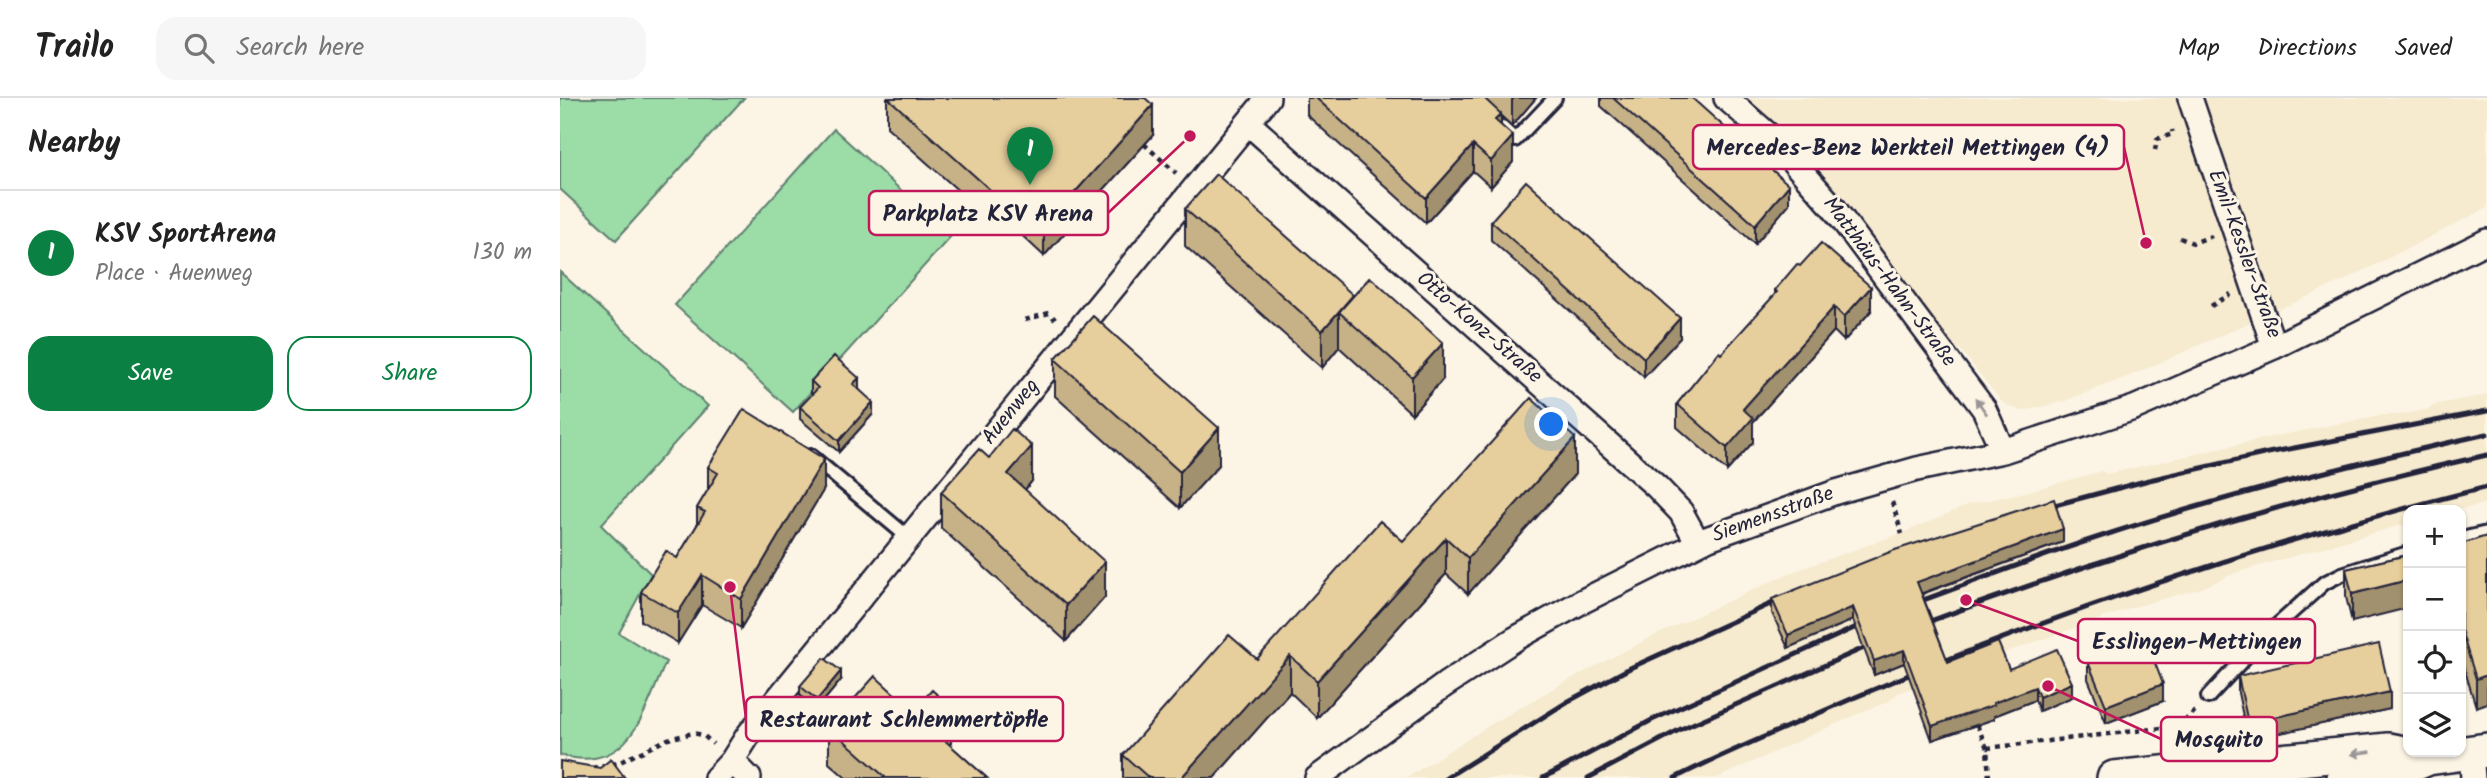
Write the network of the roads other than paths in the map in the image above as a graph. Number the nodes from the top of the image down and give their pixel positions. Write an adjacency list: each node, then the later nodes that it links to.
1 (1268, 98): 5 (street, Auenweg)
2 (1555, 98): 6 (lane)
3 (1726, 98): 10 (street, Matthäus-Hahn-Straße, one-way to 3)
4 (2190, 98): 8 (street, Emil-Kessler-Straße)
5 (1248, 123): 12 (street, Auenweg); 14 (street, Otto-Konz-Straße)
6 (1496, 123)
7 (2487, 240): 8 (street, Emil-Kessler-Straße)
8 (2274, 348): 10 (street, Siemensstraße)
9 (797, 444): 12 (lane)
10 (2003, 451): 14 (street, Siemensstraße)
11 (2487, 533): 13 (lane)
12 (909, 538): 19 (street, Auenweg)
13 (2466, 538)
14 (1698, 543): 22 (street, Siemensstraße)
15 (2403, 554): 16 (lane)
16 (2208, 697)
17 (2428, 758): 18 (main road); 23 (main road, one-way to 23); 24 (main road)
18 (2477, 760)
19 (732, 761): 20 (street, Auenweg); 21 (street)
20 (716, 778)
21 (749, 778)
22 (1317, 778)
23 (2115, 778)
24 (2344, 778)

